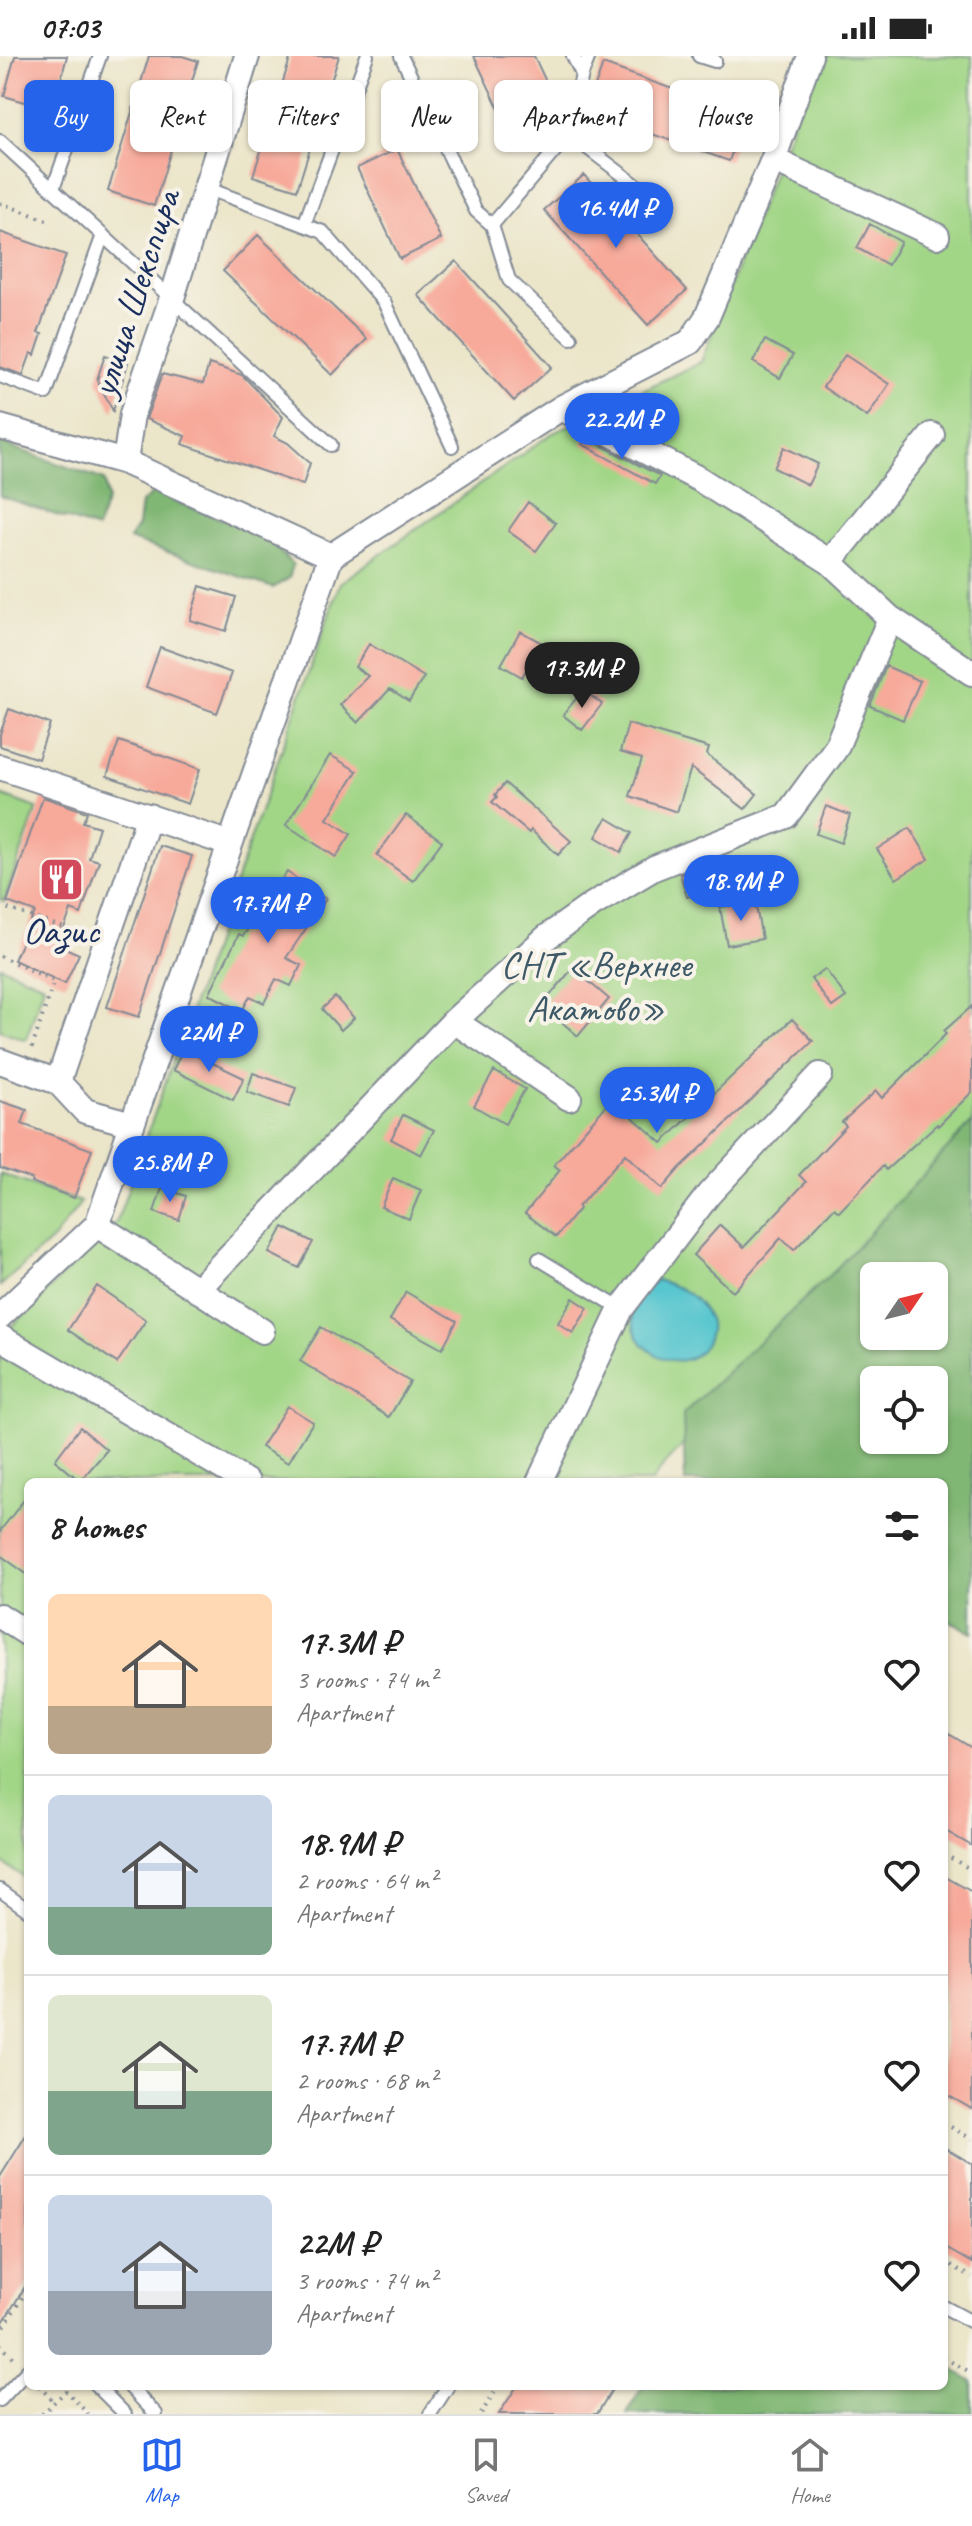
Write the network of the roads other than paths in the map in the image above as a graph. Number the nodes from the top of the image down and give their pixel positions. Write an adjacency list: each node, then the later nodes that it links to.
1 (100, 56): 17 (lane)
2 (247, 56): 16 (street, улица Шекспира)
3 (367, 56): 19 (lane)
4 (401, 56): 20 (lane)
5 (573, 56): 10 (lane)
6 (589, 56): 10 (lane)
7 (699, 56): 9 (lane)
8 (810, 56): 15 (street)
9 (715, 61)
10 (582, 74): 11 (lane)
11 (581, 80)
12 (0, 141): 17 (lane)
13 (554, 152): 20 (lane)
14 (593, 152): 18 (lane)
15 (773, 160): 22 (street); 26 (street)
16 (206, 188): 19 (lane); 23 (street, улица Шекспира)
17 (53, 189): 21 (lane)
18 (665, 207)
19 (304, 225): 30 (lane)
20 (492, 225): 24 (lane)
21 (103, 235): 23 (lane); 25 (lane)
22 (937, 236)
23 (172, 298): 29 (lane); 31 (street, улица Шекспира)
24 (571, 338)
25 (0, 376)
26 (561, 408): 32 (street); 33 (street)
27 (0, 427): 31 (street)
28 (932, 435): 33 (street)
29 (331, 445)
30 (452, 446)
31 (125, 462): 32 (street)
32 (331, 556): 38 (street)
33 (830, 562): 34 (street)
34 (890, 618): 35 (street); 39 (street)
35 (972, 673)
36 (0, 767): 37 (street)
37 (149, 816): 38 (street); 42 (street)
38 (230, 844): 44 (street)
39 (454, 1021): 43 (street); 47 (street)
40 (0, 1061): 42 (street)
41 (820, 1075): 48 (street)
42 (58, 1082): 44 (street)
43 (569, 1098)
44 (132, 1124): 45 (street)
45 (97, 1225): 47 (street); 49 (street)
46 (539, 1259): 48 (lane)
47 (197, 1290): 50 (street)
48 (621, 1309): 53 (street)
49 (0, 1316)
50 (262, 1331)
51 (0, 1337): 52 (street)
52 (240, 1478)
53 (541, 1478)
54 (0, 1616): 55 (street)
55 (24, 1631)
56 (0, 1890): 57 (lane)
57 (24, 1907)
58 (948, 2309): 59 (lane)
59 (972, 2322)
60 (24, 2374): 65 (lane)
61 (101, 2390): 66 (lane)
62 (125, 2390): 66 (lane)
63 (132, 2390): 68 (lane)
64 (445, 2390): 69 (lane)
65 (0, 2400)
66 (115, 2404): 67 (lane)
67 (125, 2414)
68 (156, 2414)
69 (430, 2414)

